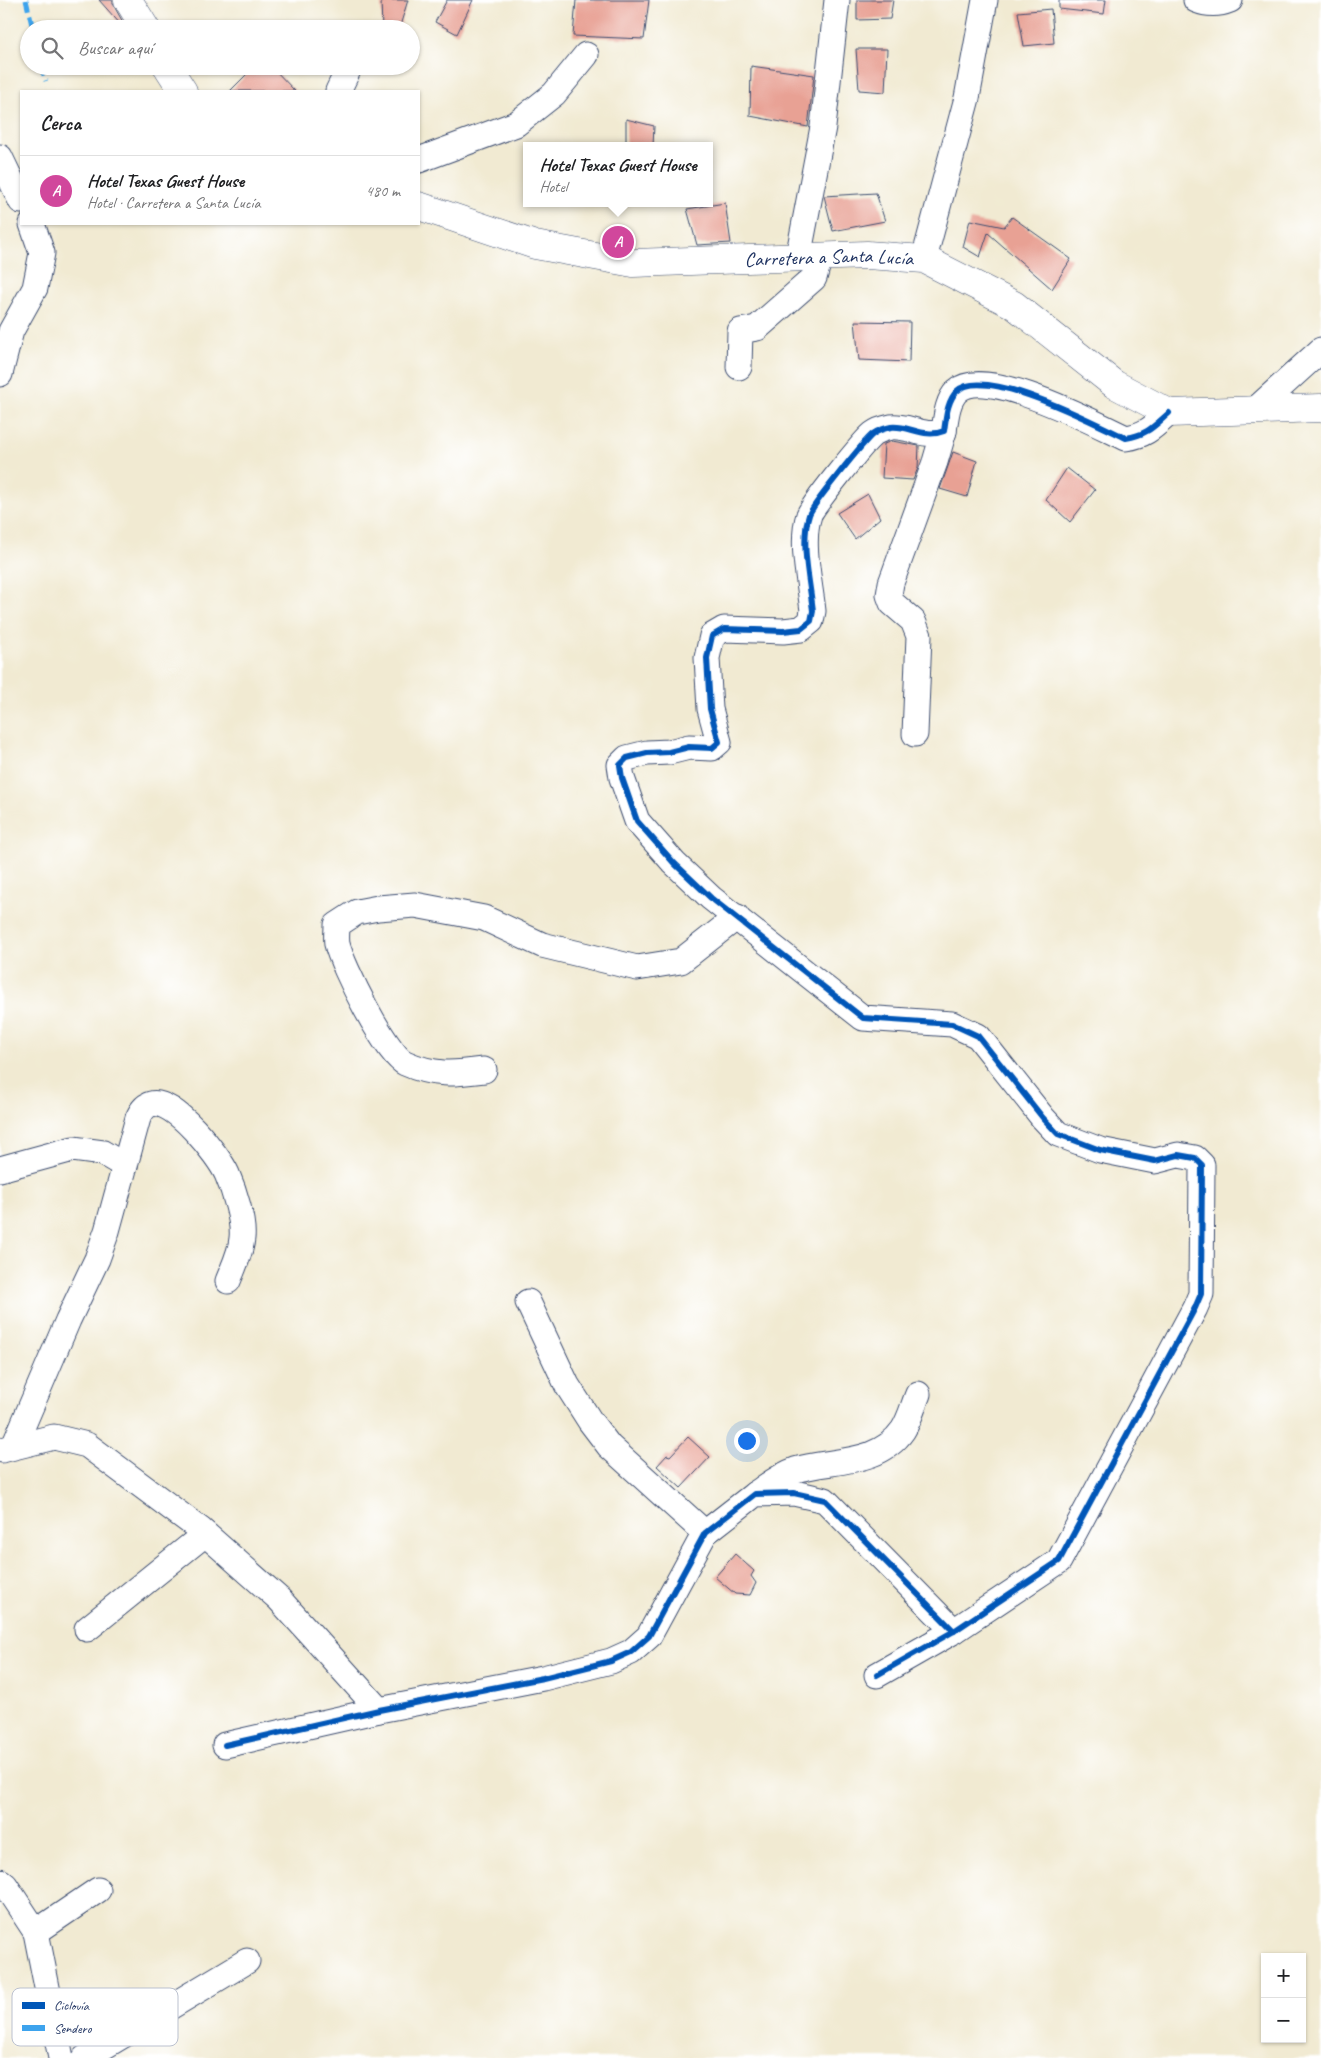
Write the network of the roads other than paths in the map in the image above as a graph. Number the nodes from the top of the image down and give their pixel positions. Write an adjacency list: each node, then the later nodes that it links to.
1 (128, 0): 6 (main road)
2 (837, 0): 17 (street)
3 (985, 0): 18 (street)
4 (1196, 0): 5 (street)
5 (1230, 0)
6 (140, 20)
7 (586, 55): 13 (street)
8 (173, 75): 10 (main road)
9 (346, 75): 11 (street)
10 (183, 90)
11 (338, 90)
12 (0, 158): 14 (street)
13 (420, 160)
14 (20, 199)
15 (420, 206): 17 (main road, Carretera a Santa Lucía)
16 (32, 225): 21 (street)
17 (809, 257): 18 (main road, Carretera a Santa Lucía); 20 (street)
18 (924, 259): 24 (main road, Carretera a Santa Lucía)
19 (1321, 350): 23 (street)
20 (739, 368)
21 (0, 374)
22 (1321, 408): 23 (main road, Carretera a Santa Lucía)
23 (1254, 410): 24 (main road, Carretera a Santa Lucía)
24 (1169, 413): 25 (street)
25 (944, 431): 26 (street); 27 (street)
26 (915, 734)
27 (736, 917): 28 (street); 39 (street)
28 (484, 1070)
29 (125, 1166): 30 (street); 31 (street); 34 (street)
30 (0, 1169)
31 (228, 1281)
32 (528, 1302): 36 (street)
33 (918, 1394): 35 (street)
34 (7, 1448): 37 (street)
35 (755, 1494): 36 (street); 39 (street)
36 (705, 1533): 41 (street)
37 (206, 1534): 38 (street); 41 (street)
38 (87, 1629)
39 (954, 1631): 40 (street)
40 (877, 1675)
41 (379, 1710): 42 (street)
42 (226, 1745)
43 (0, 1881): 45 (street)
44 (98, 1890): 45 (street)
45 (36, 1932): 47 (street)
46 (247, 1961): 48 (street)
47 (47, 1988)
48 (178, 2002)
49 (105, 2046): 50 (street)
50 (85, 2058)

